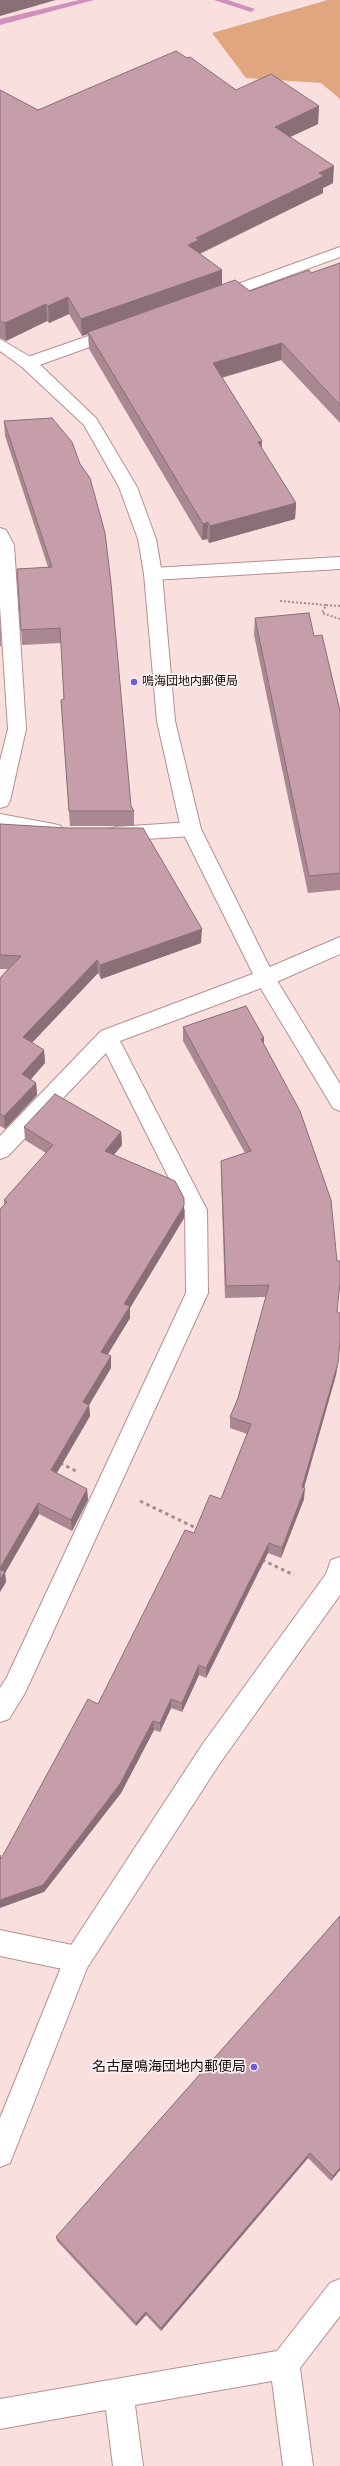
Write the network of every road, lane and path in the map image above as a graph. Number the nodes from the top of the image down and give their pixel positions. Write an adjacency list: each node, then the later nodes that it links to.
1 (340, 252): 2 (street)
2 (198, 303)
3 (130, 327): 5 (street)
4 (0, 344): 5 (street)
5 (28, 363): 8 (street)
6 (0, 534): 13 (street)
7 (340, 563): 8 (street)
8 (153, 574): 15 (street)
9 (280, 601): 10 (path)
10 (326, 605): 11 (path); 12 (path)
11 (340, 606)
12 (340, 619)
13 (0, 801)
14 (0, 821): 16 (street)
15 (191, 829): 17 (street); 19 (street)
16 (75, 834)
17 (98, 834)
18 (340, 945): 19 (street)
19 (265, 978): 20 (street); 21 (street)
20 (108, 1037): 22 (street); 24 (street)
21 (340, 1102)
22 (0, 1150)
23 (57, 1462): 24 (path)
24 (108, 1486): 25 (path); 29 (street)
25 (205, 1532)
26 (261, 1559): 27 (path)
27 (296, 1576)
28 (339, 1576): 31 (street)
29 (0, 1710)
30 (0, 1942): 31 (street)
31 (77, 1959): 32 (street)
32 (0, 2153)
33 (340, 2293): 34 (street)
34 (285, 2364): 35 (street); 38 (street)
35 (119, 2393): 36 (street); 37 (street)
36 (0, 2414)
37 (128, 2466)
38 (298, 2466)

